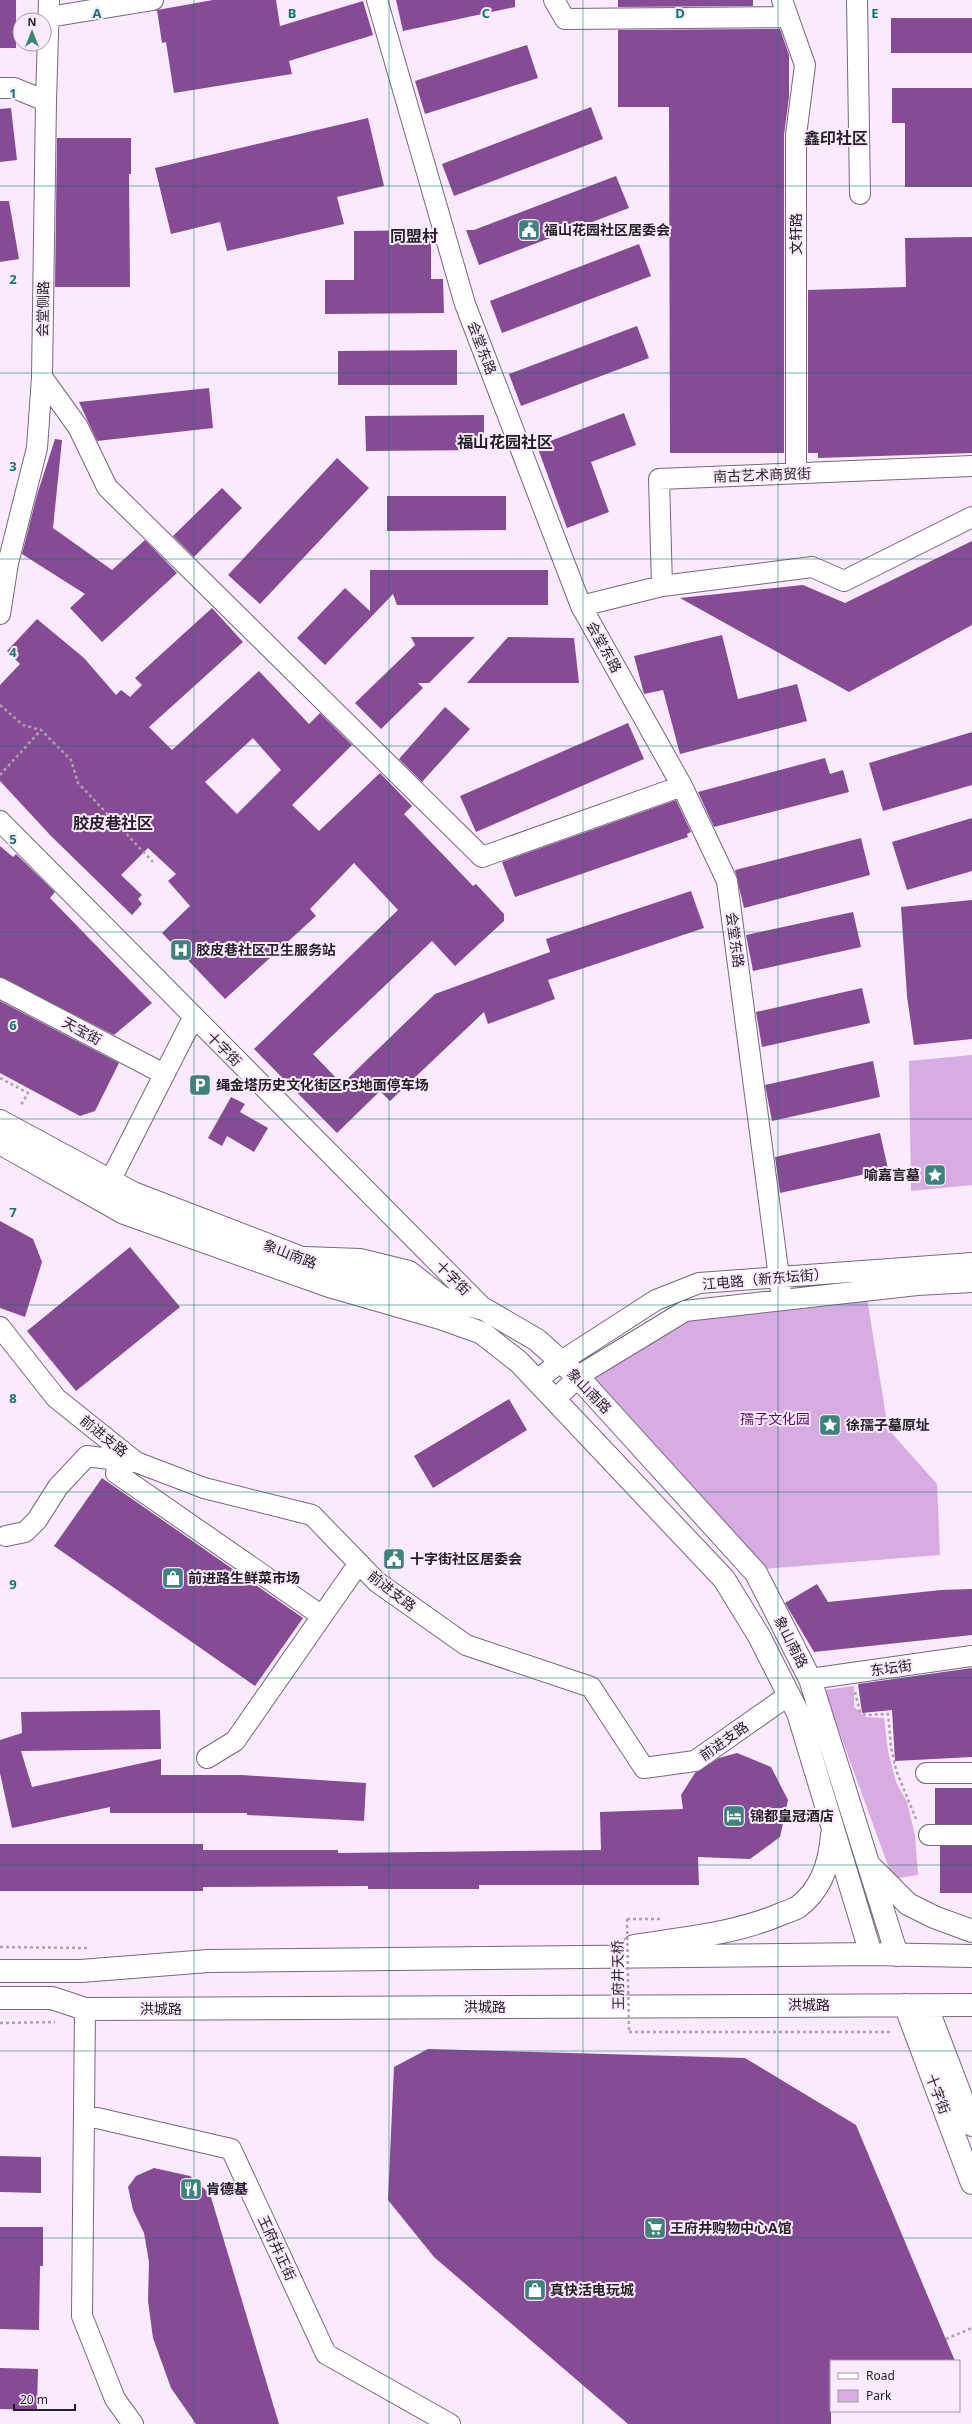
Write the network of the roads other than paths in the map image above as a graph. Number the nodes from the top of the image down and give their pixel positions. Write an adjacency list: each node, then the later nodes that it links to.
1 (153, 0): 5 (street)
2 (377, 0): 15 (street, 会堂东路)
3 (554, 0): 6 (street)
4 (857, 0): 9 (street)
5 (49, 9): 8 (street, 会堂侧路)
6 (785, 9): 12 (street, 文轩路)
7 (0, 88): 8 (street)
8 (46, 101): 10 (street, 会堂侧路)
9 (860, 194)
10 (42, 377): 16 (street, 会堂侧路); 17 (street)
11 (972, 466): 12 (street, 南古艺术商贸街)
12 (796, 473): 14 (street, 南古艺术商贸街)
13 (972, 517): 14 (street)
14 (662, 586): 15 (street)
15 (581, 606): 17 (street, 会堂东路)
16 (0, 614)
17 (682, 786): 26 (street, 会堂东路)
18 (0, 821): 20 (street, 十字街)
19 (0, 988): 21 (street, 天宝街)
20 (193, 1018): 21 (street); 29 (street, 十字街)
21 (164, 1074): 24 (street)
22 (0, 1121): 24 (main road, 象山南路)
23 (0, 1143): 33 (main road, 象山南路)
24 (110, 1181): 29 (main road, 象山南路)
25 (972, 1263): 26 (street, 江电路（新东坛街）)
26 (779, 1277): 28 (street, 会堂东路); 31 (street, 江电路（新东坛街）)
27 (972, 1282): 28 (street, 江电路（新东坛街）)
28 (782, 1300): 32 (street, 江电路（新东坛街）)
29 (484, 1309): 31 (main road, 象山南路)
30 (0, 1327): 35 (street, 前进支路)
31 (560, 1362): 32 (main road, 象山南路); 33 (street, 江电路（新东坛街）)
32 (578, 1377): 34 (street, 江电路（新东坛街）); 40 (main road, 象山南路)
33 (537, 1380): 34 (main road, 象山南路)
34 (555, 1399): 41 (main road, 象山南路)
35 (128, 1461): 36 (street); 37 (street, 前进支路); 38 (street)
36 (6, 1536)
37 (359, 1563): 38 (street); 41 (street, 前进支路)
38 (322, 1616): 42 (street)
39 (972, 1656): 40 (street, 东坛街)
40 (810, 1680): 48 (main road, 象山南路)
41 (789, 1695): 45 (main road, 象山南路)
42 (207, 1758)
43 (926, 1773): 44 (street)
44 (972, 1773)
45 (832, 1826): 50 (main road, 象山南路); 53 (main road)
46 (929, 1835): 47 (street)
47 (972, 1835)
48 (869, 1865): 49 (main road); 51 (main road, 象山南路)
49 (972, 1931)
50 (871, 1954): 51 (main road); 53 (main road)
51 (897, 1955): 52 (main road)
52 (972, 1956)
53 (566, 1957): 54 (main road)
54 (0, 1971)
55 (0, 1998): 58 (main road, 洪城路)
56 (915, 2005): 57 (main road, 洪城路); 58 (main road, 洪城路); 60 (main road, 十字街); 61 (main road, 十字街)
57 (972, 2005)
58 (86, 2009): 59 (street)
59 (84, 2115): 62 (street); 63 (street, 王府井正街)
60 (972, 2124)
61 (972, 2182)
62 (133, 2424)
63 (450, 2424)

